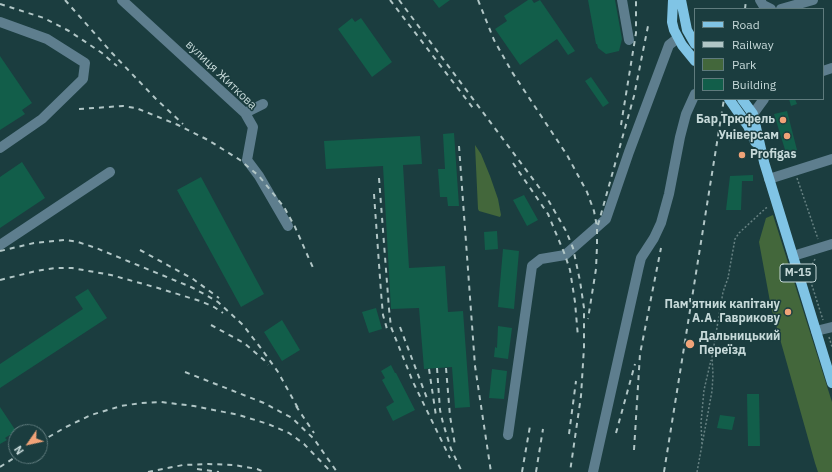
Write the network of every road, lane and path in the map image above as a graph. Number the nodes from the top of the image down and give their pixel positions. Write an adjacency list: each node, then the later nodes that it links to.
1 (122, 0): 19 (street, вулиця Житкова)
2 (622, 0): 11 (street)
3 (673, 0): 10 (main road)
4 (681, 0): 12 (main road)
5 (760, 0): 7 (street)
6 (813, 0): 8 (street)
7 (769, 8)
8 (785, 8)
9 (0, 22): 21 (street)
10 (678, 38): 13 (main road); 35 (street)
11 (629, 40)
12 (694, 42)
13 (694, 60)
14 (694, 96): 37 (street)
15 (730, 100): 23 (main road, М-15)
16 (743, 100): 20 (main road, М-15)
17 (763, 100): 20 (street)
18 (263, 104): 19 (street)
19 (245, 114): 27 (street, вулиця Житкова)
20 (753, 114): 23 (main road, М-15)
21 (0, 148)
22 (832, 159): 25 (street)
23 (764, 162): 25 (main road, М-15)
24 (110, 172): 28 (street)
25 (769, 179): 26 (main road, М-15)
26 (777, 204): 30 (main road, М-15); 33 (path)
27 (288, 226)
28 (0, 244)
29 (832, 244): 30 (street)
30 (793, 256): 32 (main road, М-15)
31 (832, 327): 32 (street)
32 (816, 332): 34 (main road, М-15)
33 (712, 357): 36 (path); 36 (path)
34 (832, 383)
35 (508, 436)
36 (702, 445): 38 (path)
37 (593, 472)
38 (698, 472)

